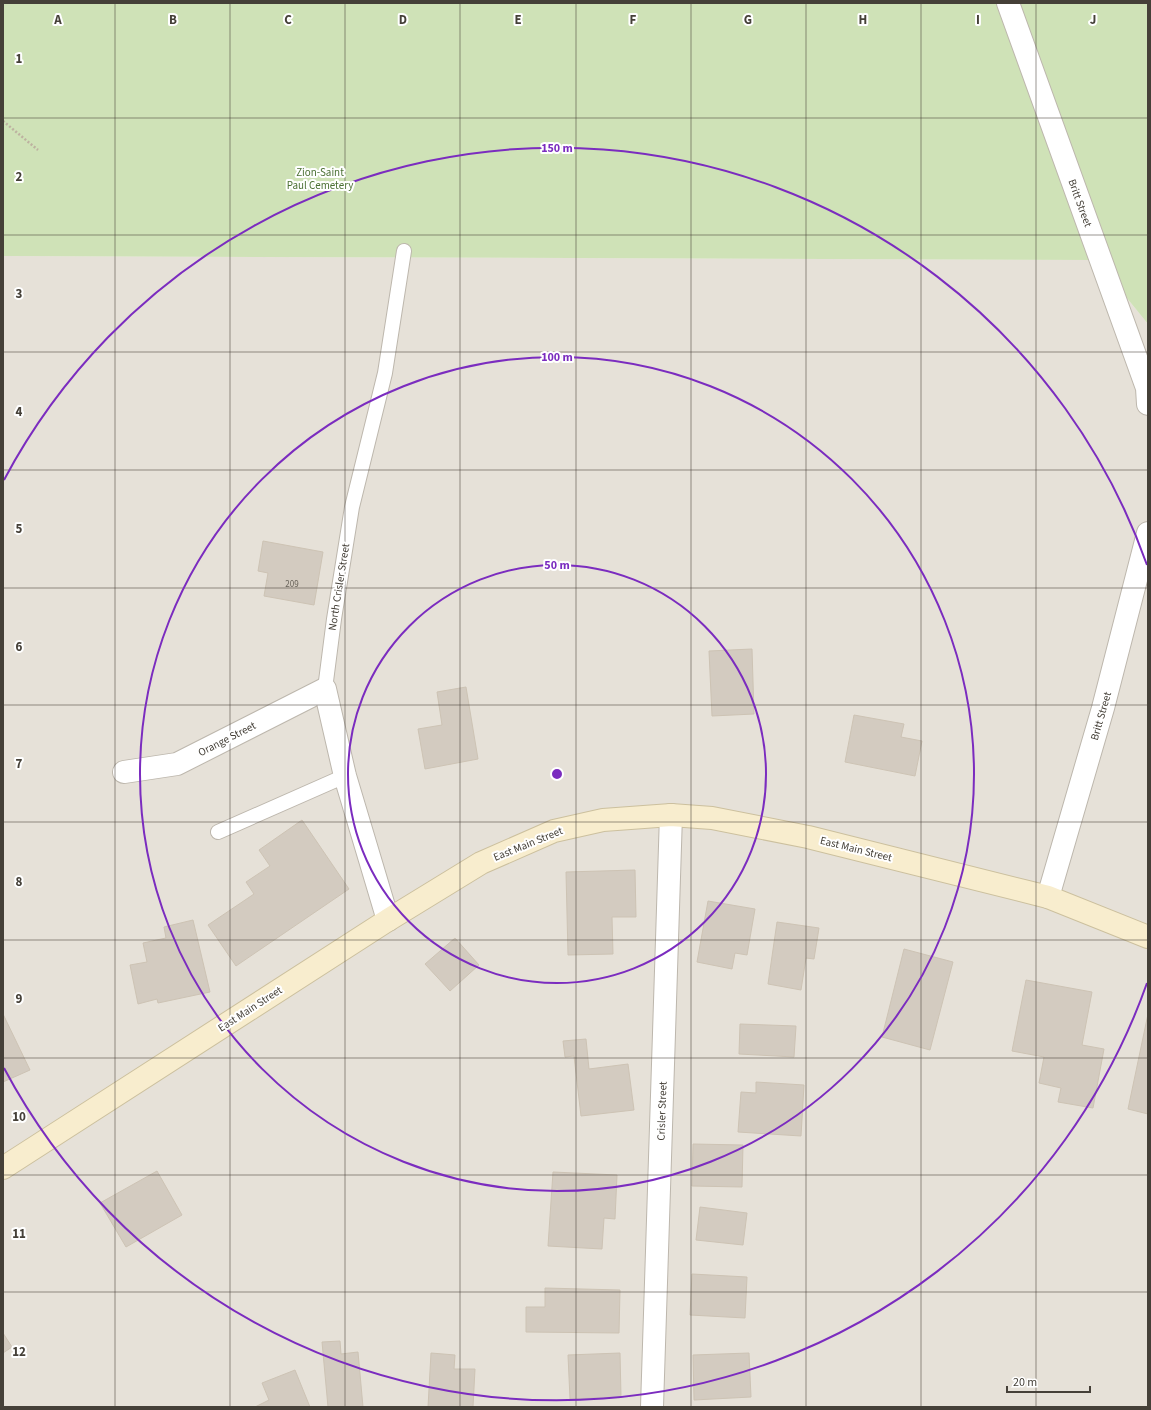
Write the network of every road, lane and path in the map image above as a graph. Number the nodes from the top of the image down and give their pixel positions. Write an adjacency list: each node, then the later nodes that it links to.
1 (1008, 3): 5 (street, Britt Street)
2 (3, 121): 3 (path)
3 (38, 150)
4 (404, 251): 7 (lane, North Crisler Street)
5 (1148, 404)
6 (1148, 533): 12 (street, Britt Street)
7 (325, 689): 8 (street, Orange Street); 9 (street, North Crisler Street)
8 (124, 772)
9 (345, 776): 11 (lane); 13 (street, North Crisler Street)
10 (671, 815): 12 (main road, East Main Street); 13 (main road, East Main Street); 16 (street, Crisler Street)
11 (218, 832)
12 (1048, 897): 14 (main road, East Main Street)
13 (388, 920): 15 (main road, East Main Street)
14 (1148, 937)
15 (3, 1168)
16 (652, 1407)

